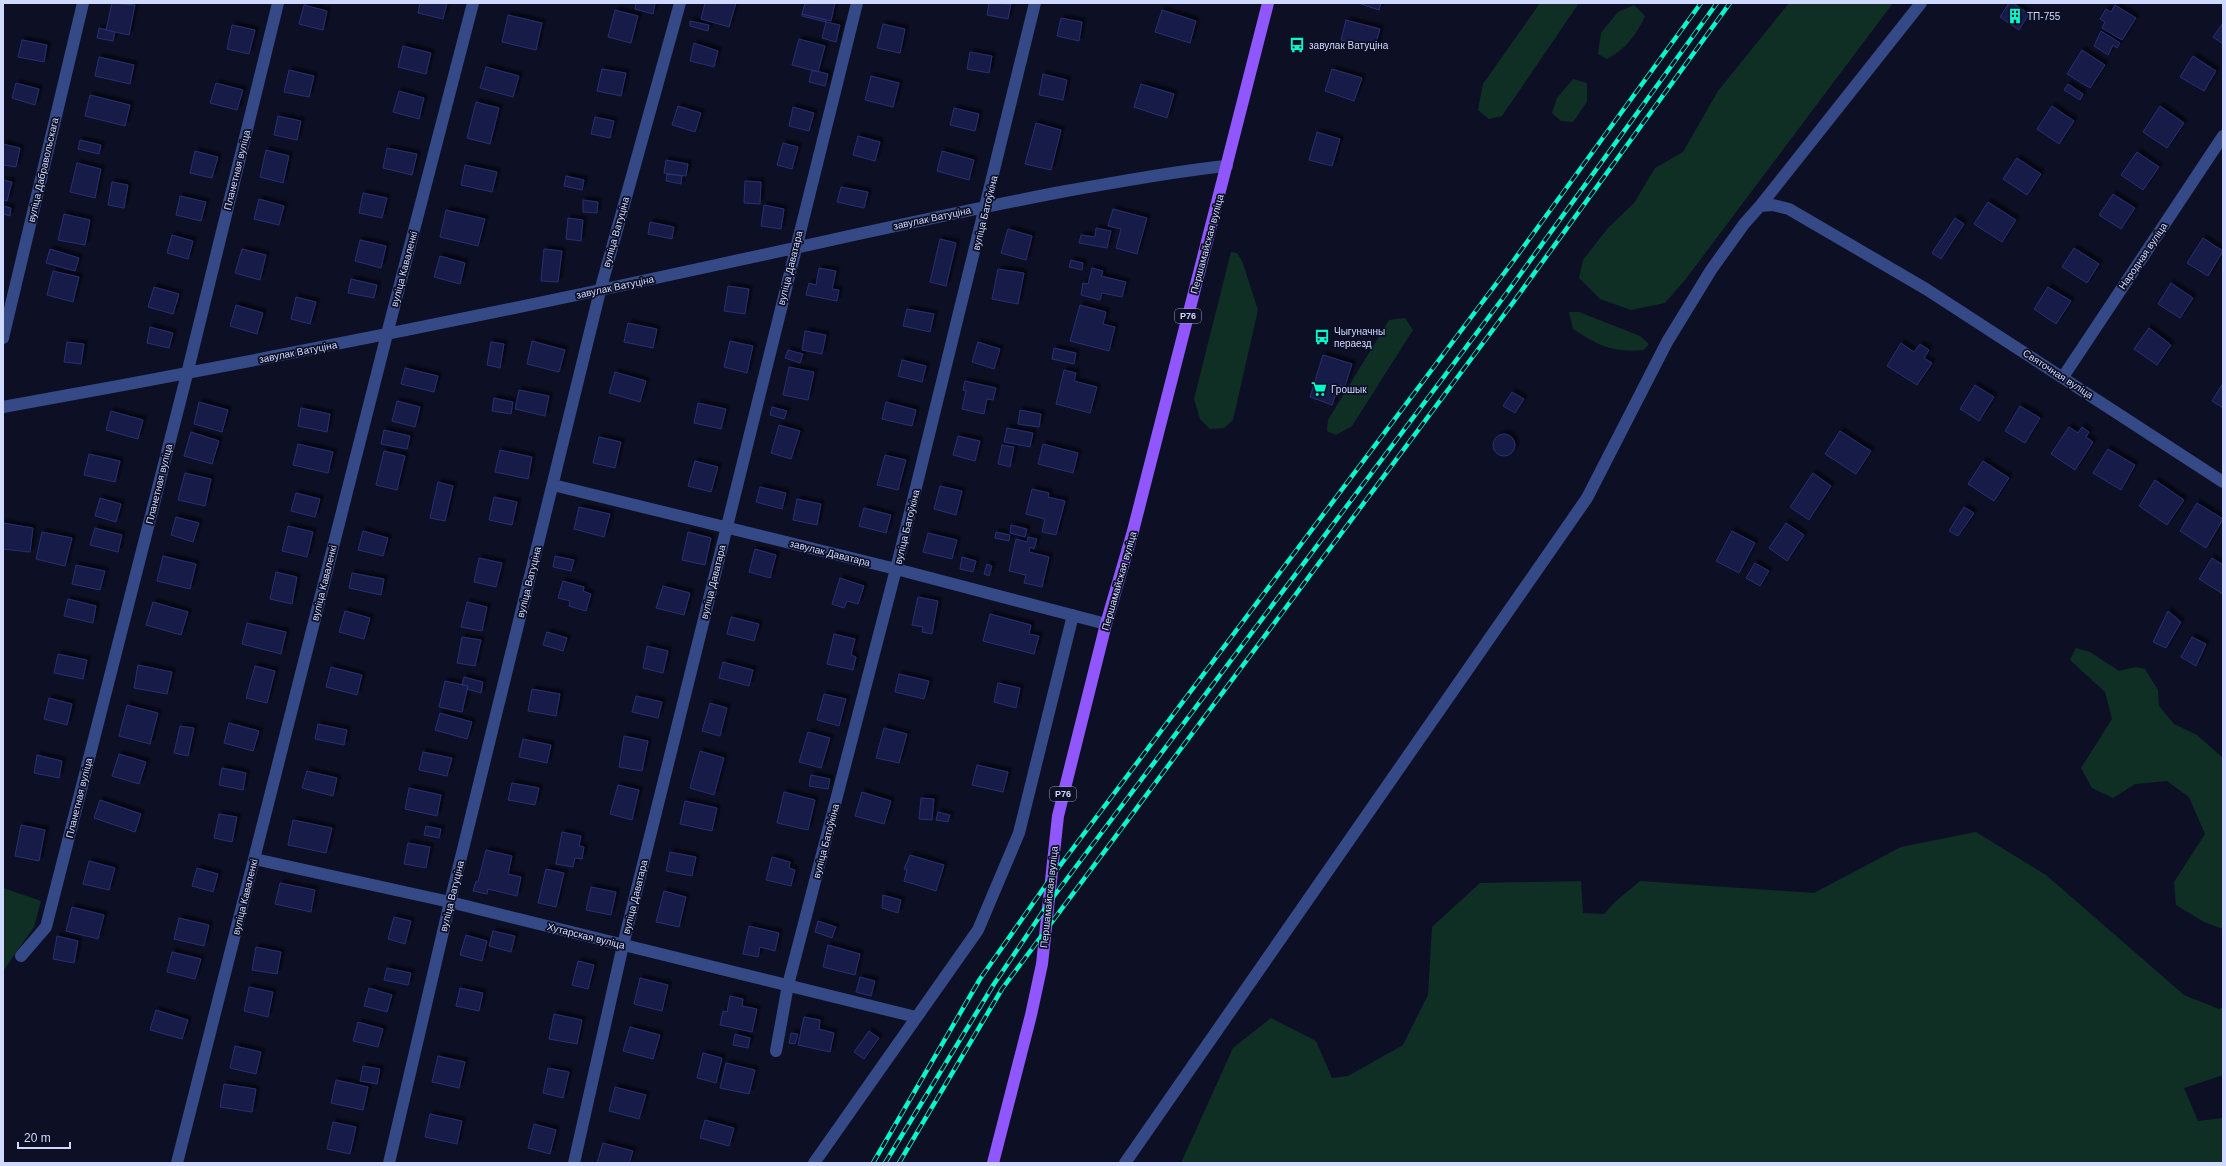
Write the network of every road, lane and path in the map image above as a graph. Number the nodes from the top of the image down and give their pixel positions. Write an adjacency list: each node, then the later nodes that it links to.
1 (83, 3): 16 (street, вуліца Дабравольскага)
2 (278, 3): 17 (street, Планетная вуліца)
3 (473, 3): 15 (street, вуліца Каваленкі)
4 (680, 3): 14 (street, вуліца Ватуціна)
5 (857, 3): 13 (street, вуліца Даватара)
6 (1035, 3): 11 (street, вуліца Батоўкіна)
7 (1268, 3): 10 (main road, Першамайская вуліца / Р76)
8 (1921, 3): 12 (street)
9 (2223, 136): 18 (street, Народная вуліца)
10 (1227, 166): 11 (street, завулак Ватуціна); 25 (main road, Першамайская вуліца / Р76)
11 (987, 206): 13 (street, завулак Ватуціна); 23 (street, вуліца Батоўкіна)
12 (1760, 206): 18 (street, Святочная вуліца); 38 (street)
13 (795, 248): 14 (street, завулак Ватуціна); 22 (street, вуліца Даватара)
14 (600, 291): 15 (street, завулак Ватуціна); 21 (street, вуліца Ватуціна)
15 (387, 334): 17 (street, завулак Ватуціна); 26 (street, вуліца Каваленкі)
16 (3, 338)
17 (187, 374): 19 (street, завулак Ватуціна); 29 (street, Планетная вуліца)
18 (2063, 377): 20 (street, Святочная вуліца)
19 (3, 407)
20 (2223, 482)
21 (553, 485): 22 (street, завулак Даватара); 27 (street, вуліца Ватуціна)
22 (726, 527): 23 (street, завулак Даватара); 28 (street, вуліца Даватара)
23 (896, 569): 24 (street, завулак Даватара); 30 (street, вуліца Батоўкіна)
24 (1073, 615): 25 (street, завулак Даватара); 31 (street)
25 (1106, 624): 37 (main road, Першамайская вуліца / Р76)
26 (255, 859): 27 (street, Хутарская вуліца); 33 (street, вуліца Каваленкі)
27 (450, 902): 28 (street, Хутарская вуліца); 34 (street, вуліца Ватуціна)
28 (623, 945): 30 (street, Хутарская вуліца); 35 (street, вуліца Даватара)
29 (21, 956)
30 (788, 985): 31 (street, Хутарская вуліца); 32 (street, вуліца Батоўкіна)
31 (916, 1017): 36 (street)
32 (776, 1051)
33 (177, 1163)
34 (389, 1163)
35 (574, 1163)
36 (814, 1163)
37 (993, 1163)
38 (1125, 1163)

